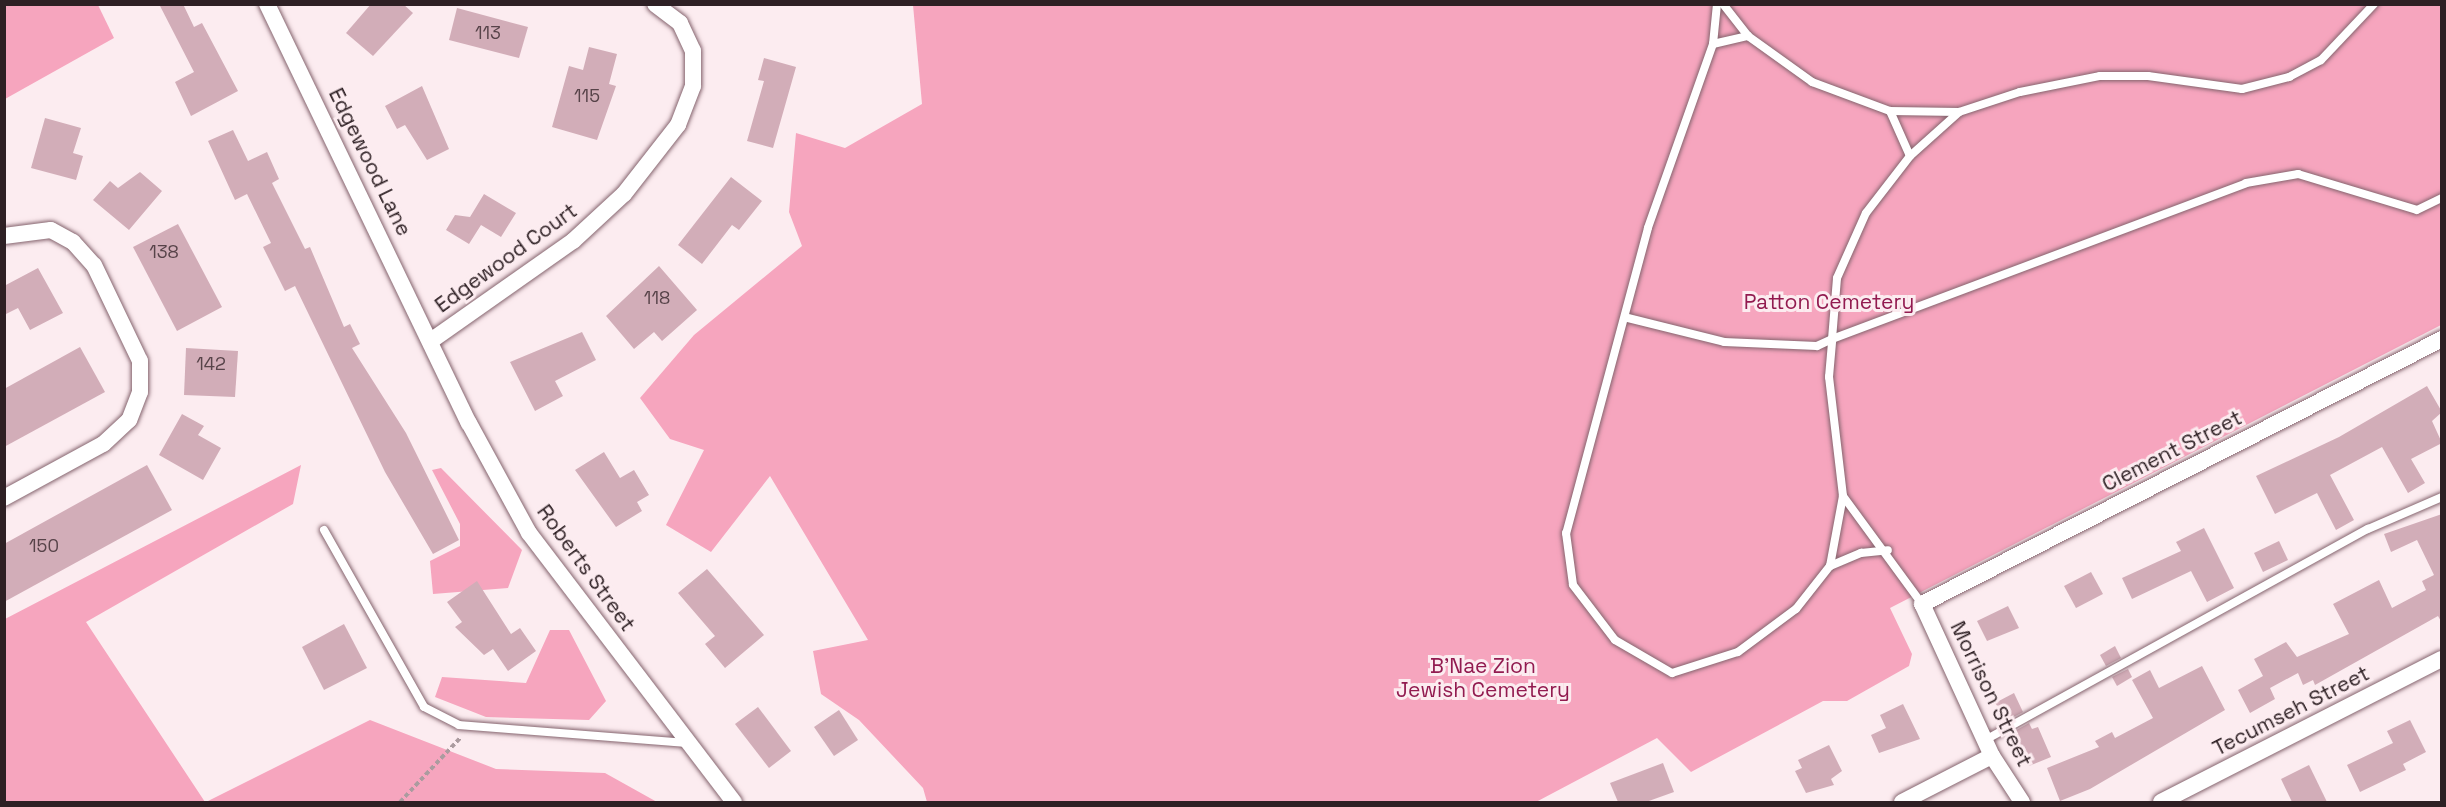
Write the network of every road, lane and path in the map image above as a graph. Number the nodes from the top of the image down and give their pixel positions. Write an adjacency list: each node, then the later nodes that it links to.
1 (267, 4): 16 (street, Edgewood Lane)
2 (655, 4): 16 (street, Edgewood Court)
3 (1717, 4): 7 (lane)
4 (1723, 4): 6 (lane)
5 (2374, 4): 9 (lane)
6 (1748, 36): 7 (lane); 8 (lane)
7 (1713, 44): 13 (lane)
8 (1890, 111): 9 (lane); 10 (lane)
9 (1959, 112): 10 (lane)
10 (1910, 156): 14 (lane)
11 (2442, 198): 14 (lane)
12 (4, 236): 18 (street)
13 (1628, 318): 14 (lane); 22 (lane)
14 (1832, 339): 17 (lane)
15 (2442, 339): 23 (street, Clement Street)
16 (432, 340): 27 (street, Roberts Street)
17 (1843, 496): 21 (lane); 22 (lane)
18 (4, 498)
19 (2442, 498): 26 (lane)
20 (324, 530): 25 (lane)
21 (1888, 550): 22 (lane); 23 (lane)
22 (1830, 566)
23 (1922, 604): 26 (street, Morrison Street)
24 (2442, 659): 33 (street, Tecumseh Street)
25 (471, 726): 27 (lane); 29 (path)
26 (1986, 739): 28 (street, Morrison Street)
27 (693, 743): 30 (street, Roberts Street)
28 (1992, 756): 31 (street); 32 (street, Morrison Street)
29 (400, 802)
30 (734, 802)
31 (1902, 802)
32 (2022, 802)
33 (2161, 802)

